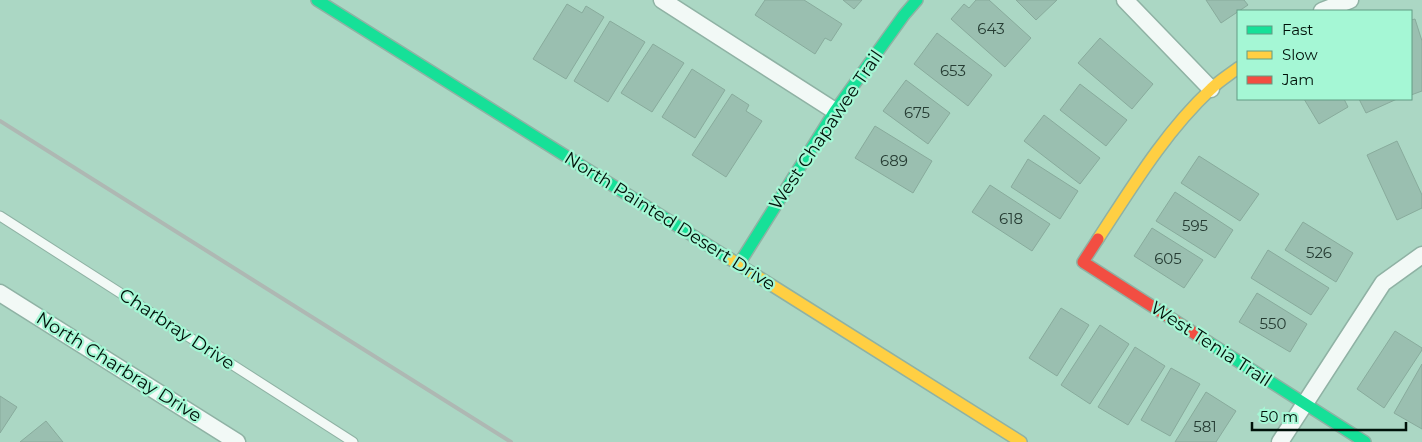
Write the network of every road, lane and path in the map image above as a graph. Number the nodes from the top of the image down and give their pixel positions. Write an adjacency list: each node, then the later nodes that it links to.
1 (318, 0): 12 (street, North Painted Desert Drive)
2 (662, 0): 9 (street)
3 (917, 0): 9 (street, West Chapawee Trail)
4 (1125, 0): 8 (street)
5 (1350, 0): 6 (street)
6 (1325, 10)
7 (1237, 69): 8 (street)
8 (1211, 89): 14 (street, West Tenia Trail)
9 (835, 111): 12 (street, West Chapawee Trail)
10 (0, 216): 16 (lane, Charbray Drive)
11 (1422, 255): 14 (street)
12 (739, 264): 17 (street, North Painted Desert Drive)
13 (0, 293): 15 (street, North Charbray Drive)
14 (1304, 404): 18 (street); 19 (street, West Tenia Trail)
15 (237, 442)
16 (354, 442)
17 (1021, 442)
18 (1280, 442)
19 (1365, 442)

